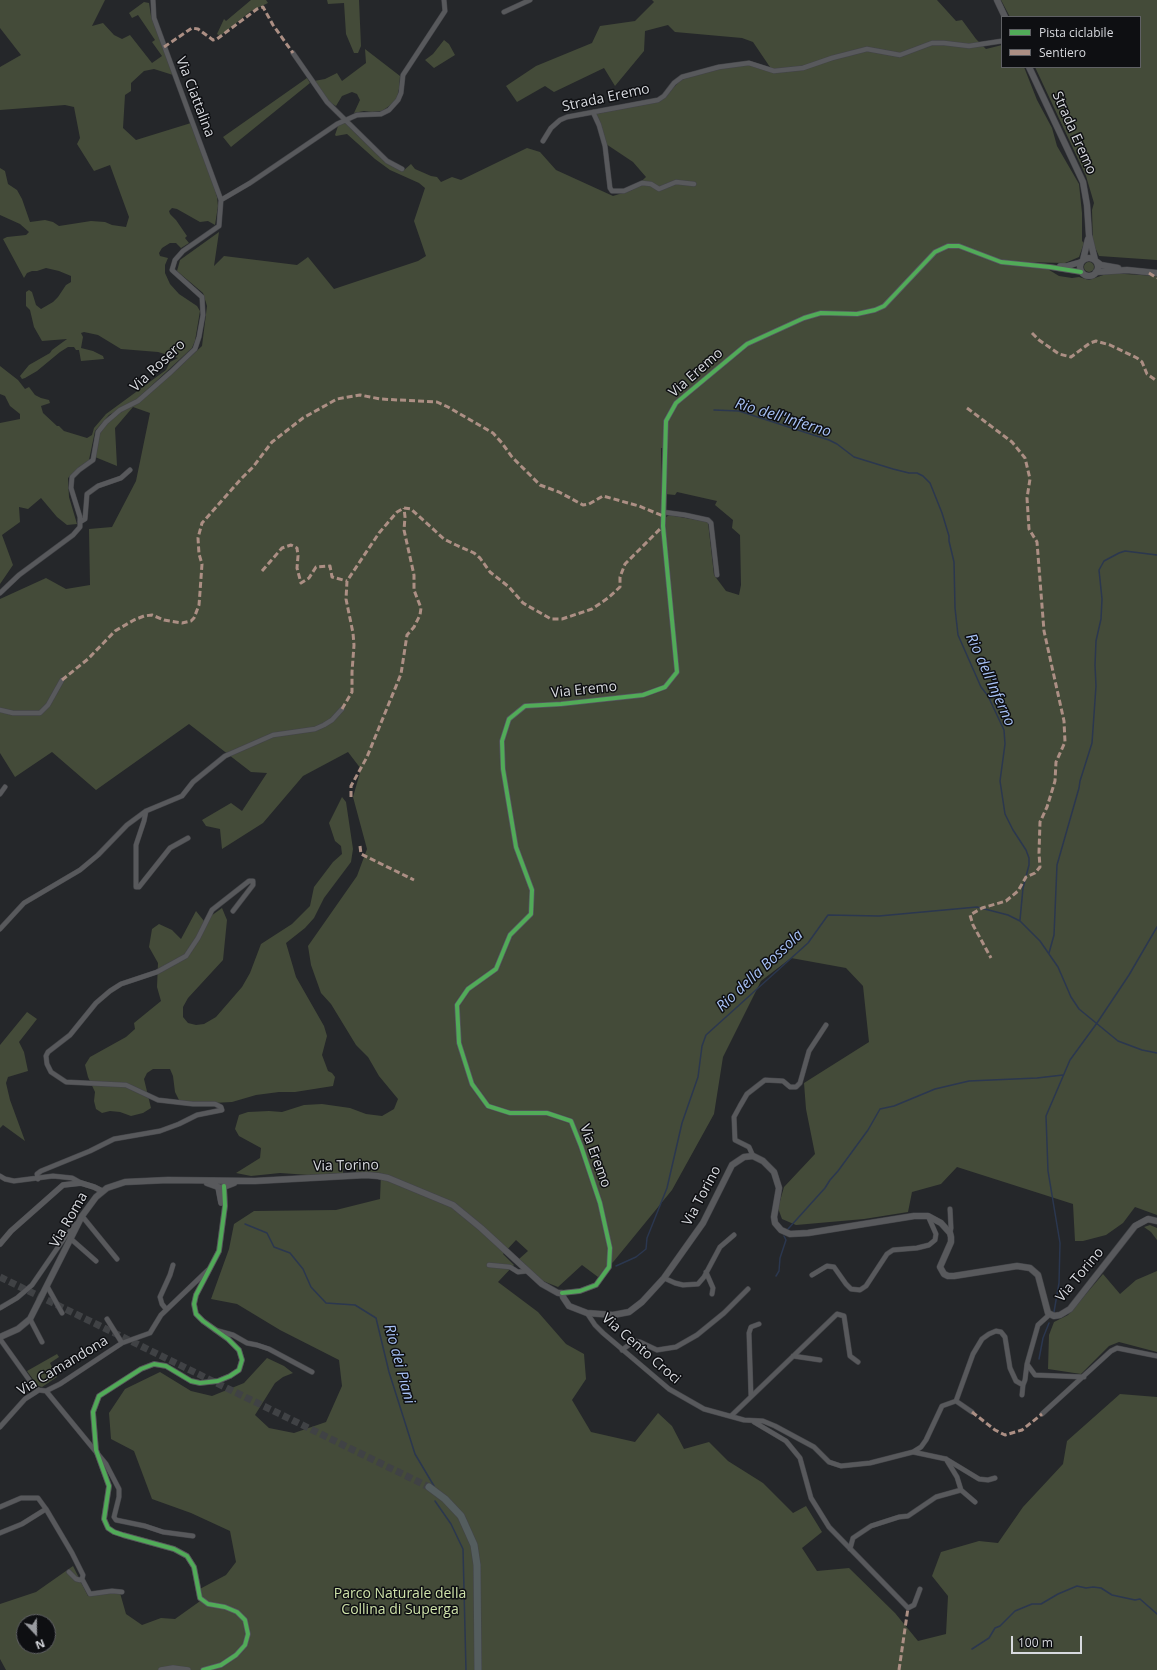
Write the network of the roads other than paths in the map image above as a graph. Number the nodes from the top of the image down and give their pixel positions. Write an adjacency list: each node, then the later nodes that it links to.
1 (153, 0): 15 (street, Via Ciattalina)
2 (444, 0): 11 (street)
3 (530, 0): 5 (street)
4 (997, 0): 6 (main road)
5 (504, 12)
6 (1005, 16)
7 (1001, 40): 10 (street, Strada Eremo)
8 (293, 53): 11 (street)
9 (1030, 68): 16 (main road, Strada Eremo)
10 (592, 112): 12 (street, Strada Eremo); 14 (street)
11 (346, 120): 13 (street); 15 (street)
12 (543, 141)
13 (402, 169)
14 (694, 184)
15 (221, 200): 26 (street, Via Rosero)
16 (1088, 236): 17 (main road, Strada Eremo); 18 (main road, Strada Eremo)
17 (1082, 261): 18 (main road); 19 (street, Via Eremo); 21 (main road)
18 (1096, 261): 20 (main road); 22 (main road)
19 (1050, 266): 21 (street, Via Eremo); 25 (street, Via Eremo)
20 (1127, 270): 22 (main road); 23 (main road)
21 (1081, 272): 22 (main road)
22 (1096, 272)
23 (1157, 273)
24 (130, 470): 26 (street)
25 (663, 512): 27 (street); 65 (street, Via Eremo)
26 (80, 522): 28 (street)
27 (717, 575)
28 (0, 593)
29 (62, 680): 31 (street)
30 (342, 708): 34 (street)
31 (0, 710)
32 (6, 788): 33 (street)
33 (0, 794)
34 (146, 810): 35 (street); 37 (street)
35 (188, 838)
36 (233, 911): 41 (street)
37 (0, 929)
38 (826, 1025): 39 (street)
39 (753, 1156): 47 (main road); 61 (main road, Via Torino)
40 (0, 1176): 41 (street)
41 (38, 1179): 42 (street)
42 (81, 1183): 44 (street); 52 (street)
43 (221, 1184): 44 (main road, Via Roma); 57 (street); 58 (main road, Via Torino)
44 (102, 1191): 46 (main road, Via Roma)
45 (950, 1209): 49 (street, Via Torino)
46 (82, 1216): 51 (main road, Via Roma); 53 (street); 66 (street)
47 (928, 1216): 49 (main road); 60 (street)
48 (1157, 1221): 70 (main road, Via Torino)
49 (950, 1234): 70 (main road, Via Torino)
50 (734, 1235): 59 (street)
51 (71, 1239): 54 (street); 62 (main road, Via Roma)
52 (0, 1244)
53 (117, 1259)
54 (96, 1261)
55 (172, 1265): 67 (street)
56 (489, 1265): 58 (street)
57 (212, 1266): 67 (street, Via Camandona); 74 (street)
58 (527, 1271): 65 (main road, Via Torino)
59 (706, 1272): 61 (street); 64 (street)
60 (812, 1275)
61 (664, 1278): 69 (main road, Via Torino)
62 (47, 1286): 68 (street); 71 (main road, Via Roma)
63 (748, 1289): 78 (street)
64 (712, 1294)
65 (561, 1295): 69 (main road, Via Torino)
66 (0, 1308)
67 (166, 1309): 77 (street, Via Camandona)
68 (62, 1313)
69 (587, 1313): 78 (street, Via Cento Croci)
70 (1049, 1315): 83 (street)
71 (30, 1319): 75 (main road, Via Roma); 76 (street)
72 (107, 1319): 77 (street)
73 (759, 1324): 90 (street)
74 (215, 1330): 84 (street); 97 (street)
75 (1, 1340): 87 (street)
76 (42, 1342)
77 (122, 1343): 88 (street, Via Camandona)
78 (622, 1350): 94 (street, Via Cento Croci)
79 (793, 1356): 81 (street); 82 (street); 90 (street)
80 (1157, 1356): 85 (street)
81 (820, 1360)
82 (858, 1362)
83 (1027, 1364): 85 (street); 86 (street)
84 (312, 1372)
85 (1084, 1377): 93 (street)
86 (1023, 1386): 89 (street); 91 (street)
87 (39, 1390): 88 (street, Via Camandona); 96 (street, Via Camandona)
88 (46, 1391): 97 (street)
89 (1022, 1395)
90 (751, 1396): 94 (street)
91 (956, 1401): 92 (street); 98 (street)
92 (972, 1412)
93 (1042, 1414)
94 (731, 1416): 95 (street, Via Cento Croci)
95 (752, 1421): 98 (street, Via Cento Croci); 108 (street)
96 (0, 1427)
97 (96, 1450): 107 (street); 115 (street)
98 (913, 1452): 99 (street, Via Cento Croci)
99 (946, 1459): 100 (street, Via Cento Croci); 102 (street)
100 (995, 1478)
101 (429, 1487): 116 (main road)
102 (962, 1490): 103 (street); 108 (street)
103 (975, 1502)
104 (0, 1507): 105 (street)
105 (46, 1509): 106 (street); 110 (street)
106 (0, 1533)
107 (193, 1536)
108 (850, 1549): 111 (street)
109 (69, 1572): 110 (street)
110 (82, 1579): 112 (street)
111 (920, 1589)
112 (122, 1592)
113 (161, 1670): 114 (street)
114 (188, 1670)
115 (203, 1670)
116 (478, 1670)

